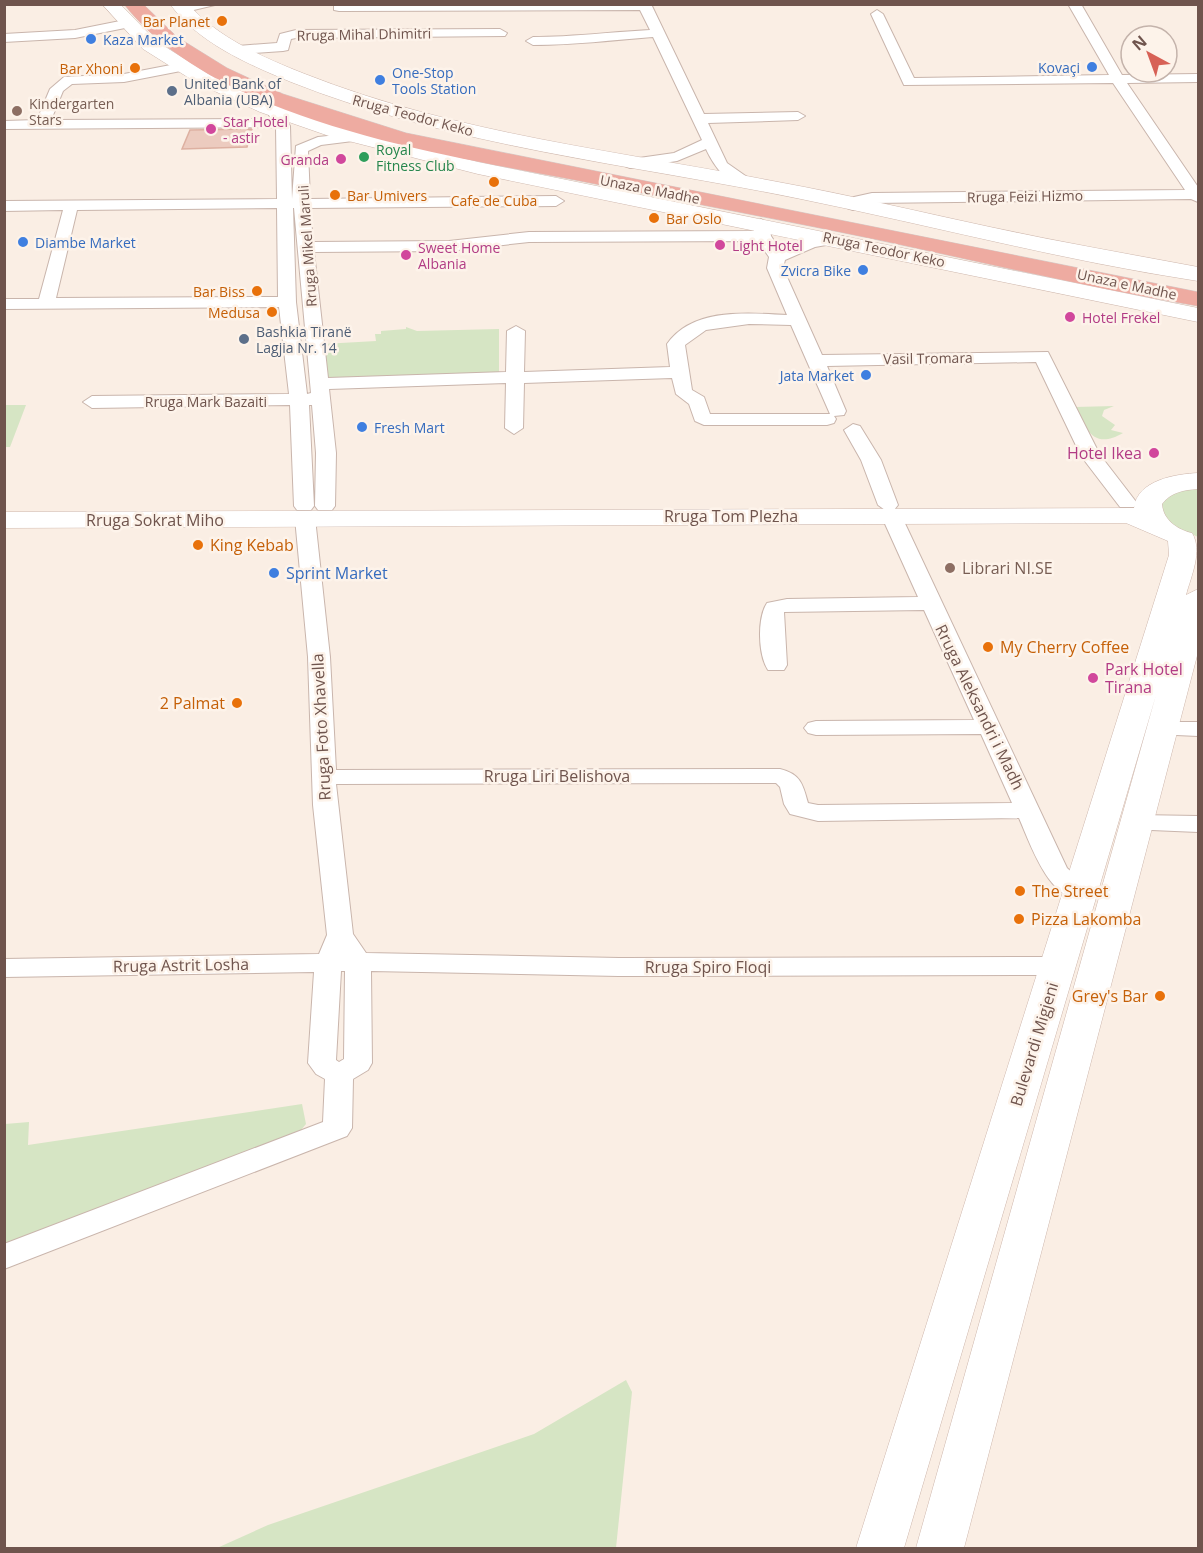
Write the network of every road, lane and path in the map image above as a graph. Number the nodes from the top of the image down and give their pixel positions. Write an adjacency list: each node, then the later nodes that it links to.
1 (110, 4): 10 (main road, Rruga Teodor Keko)
2 (132, 4): 27 (highway, Unaza e Madhe)
3 (156, 4): 27 (highway, Unaza e Madhe)
4 (213, 4): 7 (street)
5 (1074, 4): 18 (street)
6 (644, 5): 8 (street); 12 (street)
7 (180, 7): 15 (main road, Rruga Teodor Keko)
8 (339, 7)
9 (877, 14): 18 (street)
10 (117, 26): 13 (street); 16 (main road, Rruga Teodor Keko)
11 (500, 33): 15 (street, Rruga Mihal Dhimitri)
12 (658, 33): 14 (street); 21 (street)
13 (4, 38)
14 (533, 41)
15 (238, 50): 26 (main road, Rruga Teodor Keko)
16 (181, 67): 20 (main road, Rruga Teodor Keko); 23 (street)
17 (1198, 78): 18 (street)
18 (1118, 79): 29 (street)
19 (798, 116): 21 (street)
20 (278, 117): 23 (street); 24 (main road, Rruga Teodor Keko); 33 (street, Rruga Mikel Maruli)
21 (698, 119): 25 (street)
22 (4, 125): 23 (street)
23 (42, 125)
24 (356, 137): 33 (street, Rruga Mikel Maruli); 36 (main road, Rruga Teodor Keko)
25 (710, 142): 26 (street); 28 (street)
26 (630, 163): 28 (main road, Rruga Teodor Keko)
27 (575, 169): 31 (highway); 37 (highway); 41 (highway, Unaza e Madhe); 45 (highway, Unaza e Madhe)
28 (742, 180): 31 (main road, Rruga Teodor Keko)
29 (1198, 195): 31 (street, Rruga Feizi Hizmo)
30 (555, 201): 33 (street)
31 (853, 205): 40 (main road, Rruga Teodor Keko)
32 (4, 206): 34 (street)
33 (293, 208): 34 (street); 38 (street, Rruga Mikel Maruli); 42 (street, Rruga Mikel Maruli)
34 (68, 209): 35 (street); 43 (street)
35 (4, 212)
36 (762, 230): 37 (main road, Rruga Teodor Keko); 38 (street); 39 (street)
37 (837, 239): 39 (street); 45 (main road, Rruga Teodor Keko)
38 (308, 247): 51 (street, Rruga Mikel Maruli)
39 (777, 257): 46 (street)
40 (1198, 274)
41 (1198, 287)
42 (287, 302): 43 (street, Rruga Mikel Maruli); 52 (street, Rruga Mikel Maruli)
43 (46, 303): 44 (street, Rruga Mikel Maruli)
44 (4, 304)
45 (1197, 311)
46 (797, 320): 48 (street); 49 (street)
47 (516, 331): 50 (street)
48 (814, 361): 49 (street); 57 (street, Vasil Tromara)
49 (679, 372): 50 (street, Rruga Mark Bazaiti)
50 (515, 377): 51 (street, Rruga Mark Bazaiti); 54 (street)
51 (319, 391): 52 (street, Rruga Mark Bazaiti); 60 (street, Rruga Mikel Maruli)
52 (299, 400): 53 (street, Rruga Mark Bazaiti); 60 (street, Rruga Mikel Maruli)
53 (92, 402)
54 (514, 428)
55 (853, 430): 59 (street, Rruga Aleksandri i Madh)
56 (1198, 481): 57 (main road)
57 (1138, 500): 59 (main road, Rruga Tom Plezha); 62 (main road)
58 (4, 506): 60 (main road, Rruga Sokrat Miho)
59 (890, 510): 60 (main road, Rruga Tom Plezha); 62 (main road, Rruga Tom Plezha); 65 (street, Rruga Aleksandri i Madh)
60 (315, 512): 61 (main road, Rruga Sokrat Miho); 71 (street, Rruga Foto Xhavella)
61 (4, 520)
62 (1156, 524): 63 (main road, Bulevardi Migjeni)
63 (1190, 541): 75 (main road, Bulevardi Migjeni)
64 (1198, 598): 66 (main road)
65 (930, 603): 67 (street); 68 (street, Rruga Aleksandri i Madh)
66 (1192, 640): 70 (main road)
67 (776, 665)
68 (990, 727): 69 (street); 72 (street, Rruga Aleksandri i Madh)
69 (816, 728)
70 (1180, 729): 73 (main road)
71 (324, 777): 72 (street, Rruga Liri Belishova); 76 (street, Rruga Foto Xhavella)
72 (1029, 810): 75 (street, Rruga Aleksandri i Madh)
73 (1137, 823): 74 (street); 84 (main road)
74 (1198, 824)
75 (1080, 892): 79 (main road, Bulevardi Migjeni)
76 (340, 935): 77 (street); 78 (street)
77 (358, 962): 78 (street, Rruga Astrit Losha); 79 (street, Rruga Spiro Floqi); 81 (street)
78 (328, 963): 80 (street, Rruga Astrit Losha); 81 (street)
79 (1057, 966): 83 (main road, Bulevardi Migjeni)
80 (4, 968)
81 (339, 1073): 82 (street)
82 (4, 1257)
83 (880, 1548)
84 (940, 1548)

